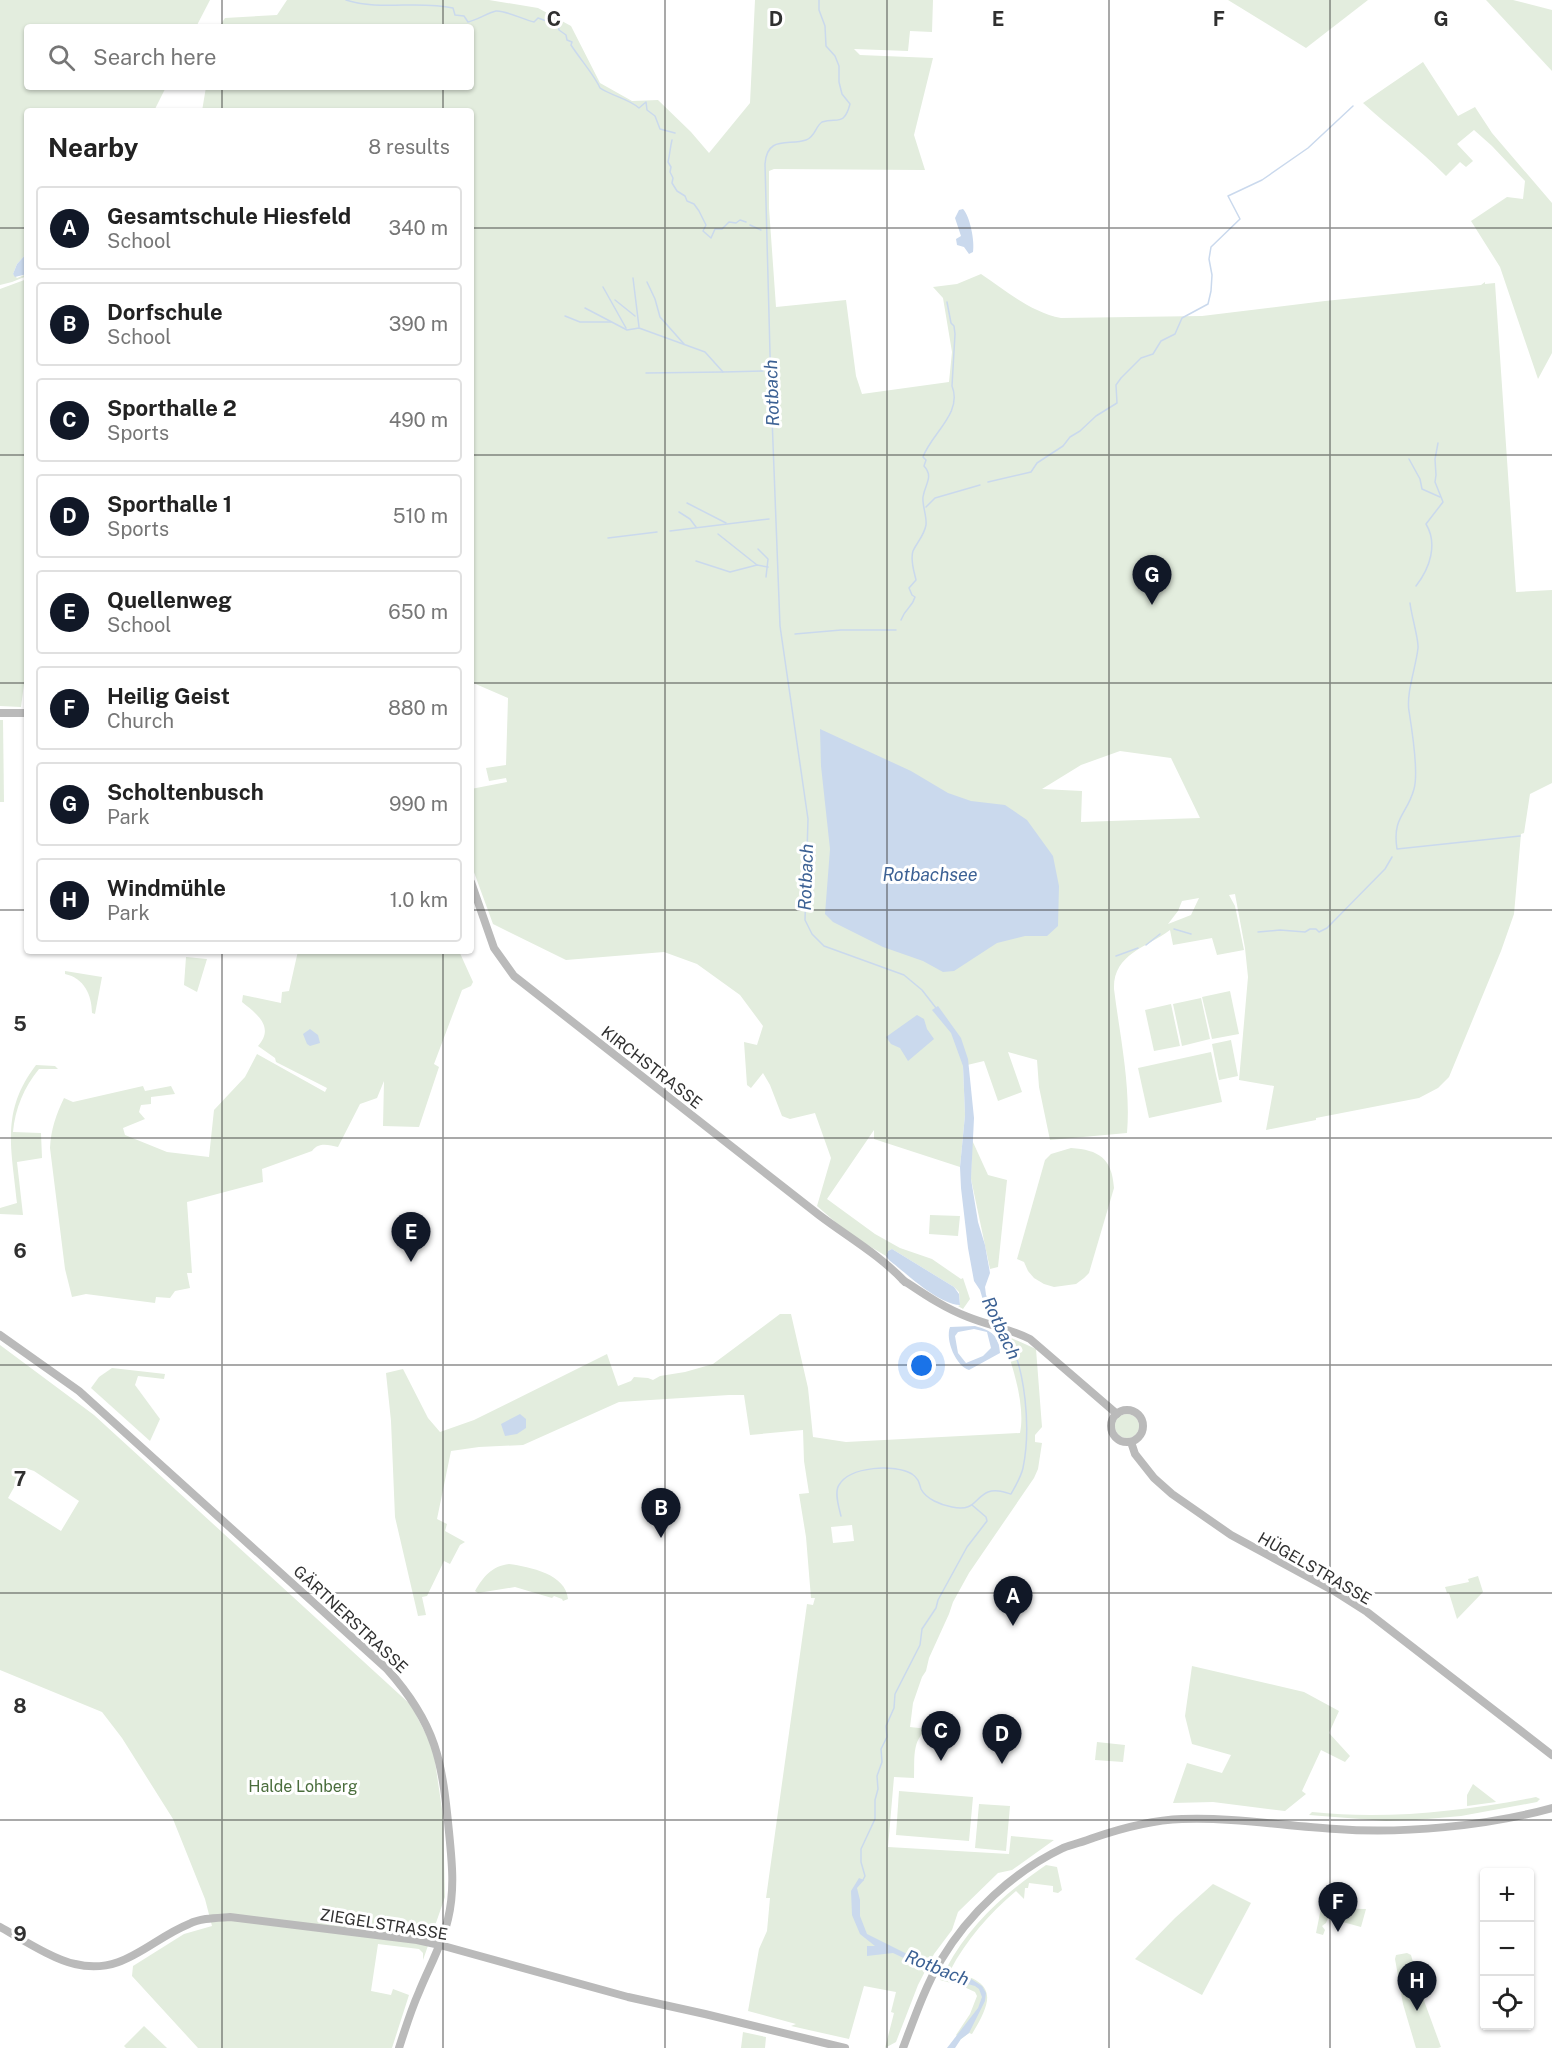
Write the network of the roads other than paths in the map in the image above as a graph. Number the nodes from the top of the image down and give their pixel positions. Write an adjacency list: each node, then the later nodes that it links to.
1 (0, 713): 2 (main road)
2 (24, 713)
3 (474, 891): 5 (main road, KIRCHSTRASSE)
4 (0, 1335): 10 (main road, GÄRTNERSTRASSE)
5 (1117, 1414): 6 (main road); 6 (main road)
6 (1131, 1442): 7 (main road, HÜGELSTRASSE)
7 (1552, 1755)
8 (1552, 1808): 13 (main road)
9 (0, 1928): 10 (main road, ZIEGELSTRASSE)
10 (440, 1945): 11 (main road, GÄRTNERSTRASSE); 12 (main road, ZIEGELSTRASSE)
11 (399, 2048)
12 (845, 2048)
13 (903, 2048)

